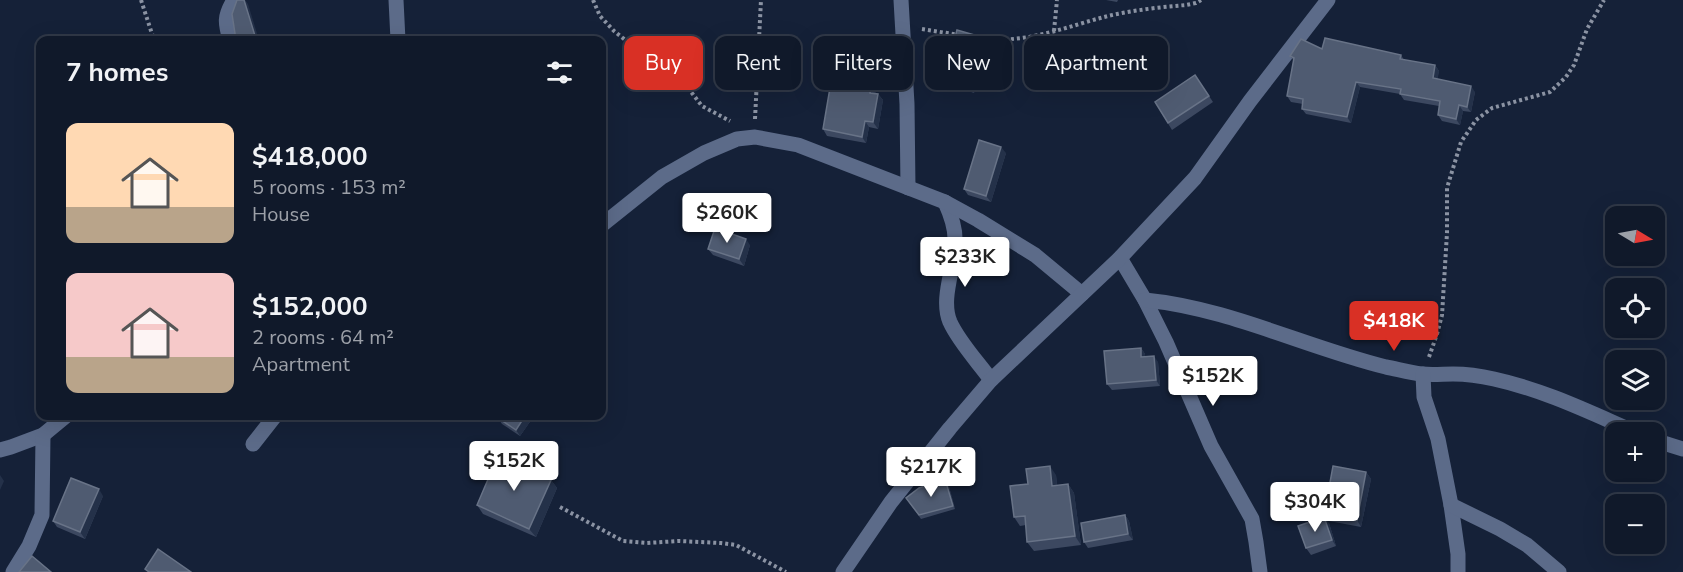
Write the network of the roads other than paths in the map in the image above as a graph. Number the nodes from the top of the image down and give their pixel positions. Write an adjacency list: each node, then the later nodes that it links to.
1 (234, 0): 5 (street)
2 (396, 0): 6 (street)
3 (901, 0): 7 (street)
4 (1328, 0): 10 (street)
5 (229, 36)
6 (398, 36)
7 (908, 188): 8 (street); 9 (street)
8 (945, 202): 11 (street); 14 (street)
9 (606, 222)
10 (1120, 258): 11 (street); 12 (street)
11 (1082, 294): 14 (street)
12 (1144, 300): 13 (street); 26 (street)
13 (1423, 374): 17 (street); 23 (street)
14 (991, 380): 25 (street)
15 (61, 420): 18 (street)
16 (272, 420): 20 (street)
17 (1612, 422)
18 (43, 435): 22 (street); 24 (street)
19 (1665, 443): 21 (street)
20 (253, 444)
21 (1683, 449)
22 (0, 450)
23 (1451, 505): 27 (street); 28 (street)
24 (13, 572)
25 (843, 572)
26 (1260, 572)
27 (1458, 572)
28 (1559, 572)

